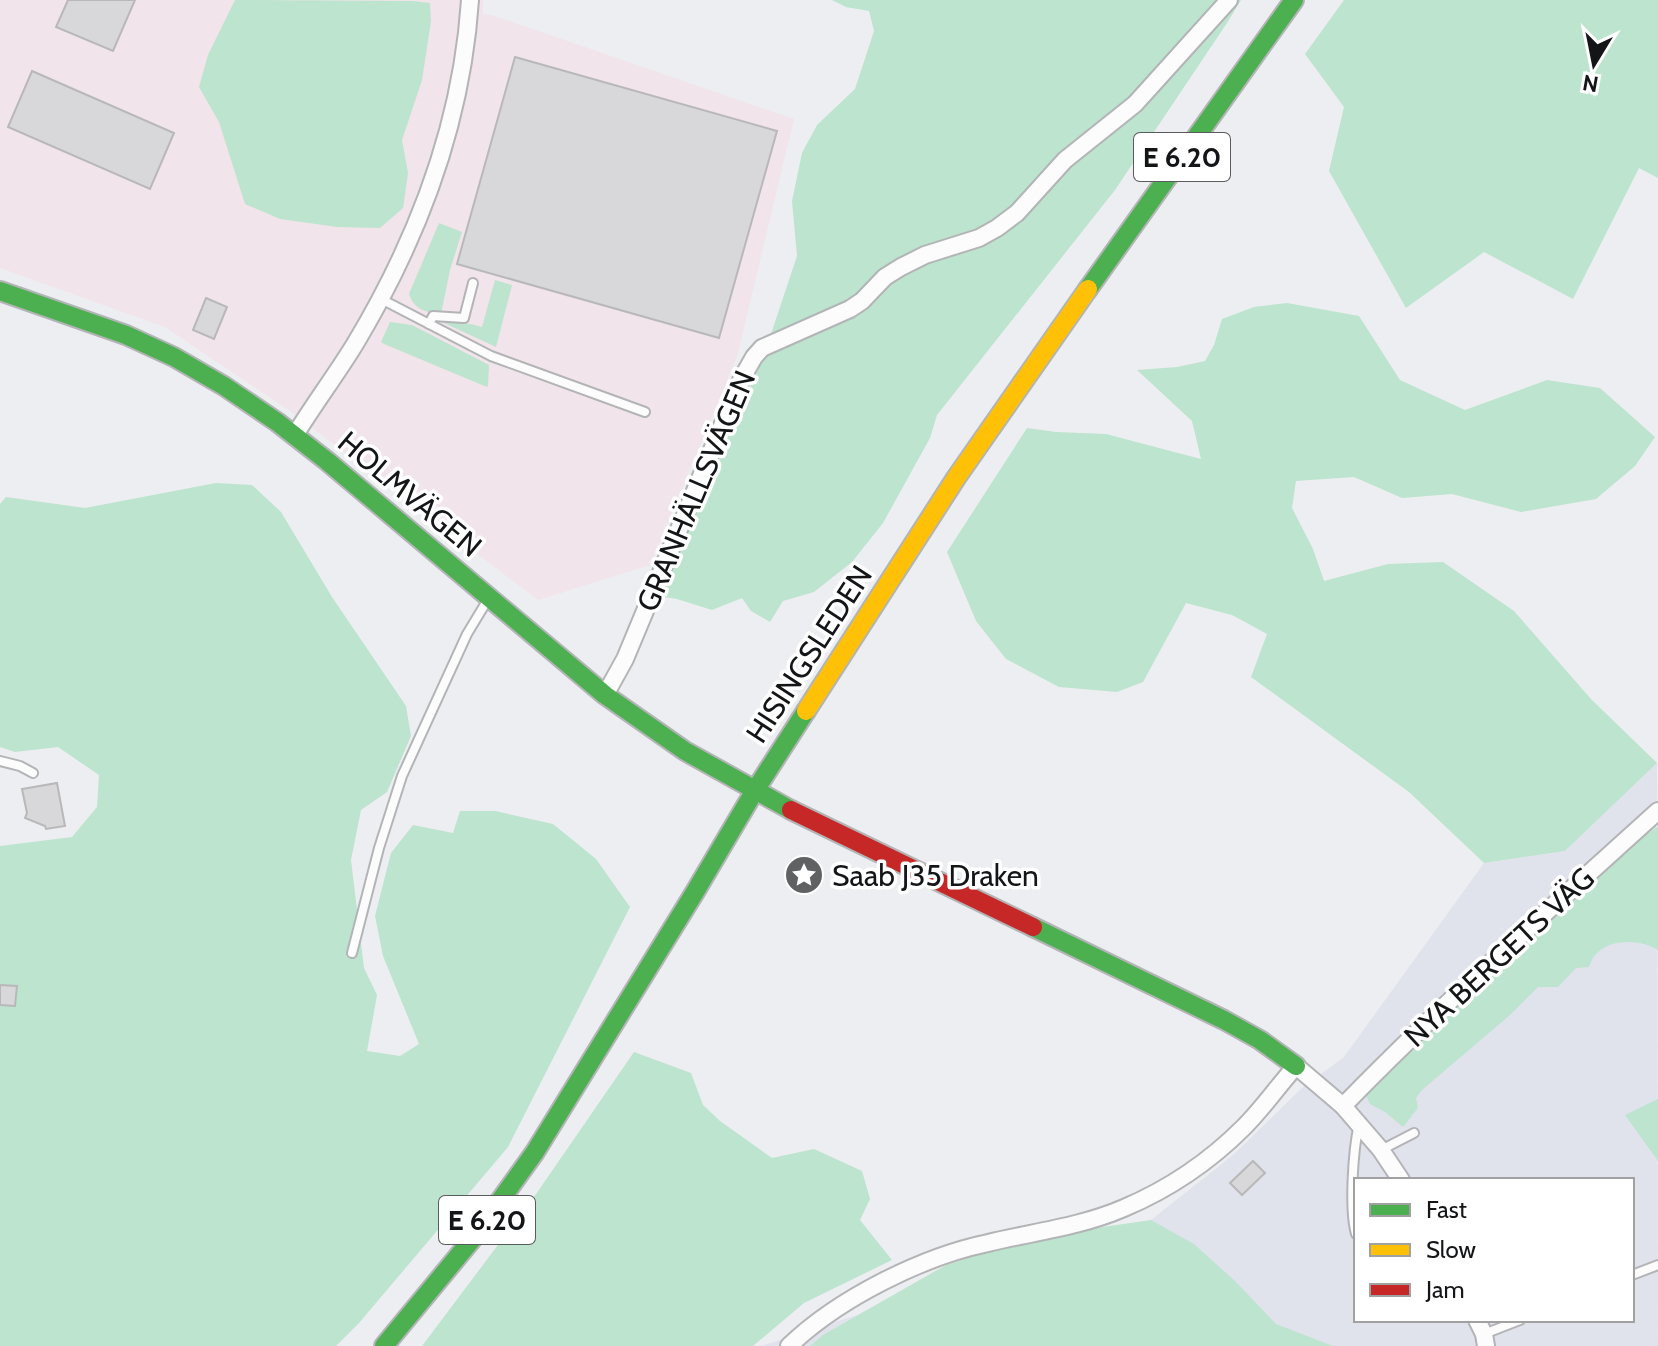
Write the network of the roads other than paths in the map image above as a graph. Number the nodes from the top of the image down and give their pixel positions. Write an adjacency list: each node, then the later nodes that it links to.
1 (470, 0): 6 (street)
2 (1229, 0): 11 (street, GRANHÄLLSVÄGEN)
3 (1294, 0): 14 (main road, HISINGSLEDEN / E 6.20)
4 (473, 283): 7 (lane)
5 (0, 291): 9 (main road, HOLMVÄGEN)
6 (380, 299): 7 (lane); 9 (street)
7 (429, 324): 8 (lane)
8 (645, 412)
9 (295, 435): 10 (main road, HOLMVÄGEN)
10 (490, 597): 11 (main road, HOLMVÄGEN); 16 (lane)
11 (605, 695): 14 (main road, HOLMVÄGEN)
12 (0, 761): 13 (lane)
13 (33, 773)
14 (754, 792): 17 (main road, HOLMVÄGEN); 28 (main road, HISINGSLEDEN / E 6.20)
15 (1658, 811): 18 (street, NYA BERGETS VÄG)
16 (352, 953)
17 (1296, 1066): 18 (street); 29 (street)
18 (1343, 1106): 19 (street)
19 (1359, 1124): 21 (street); 23 (lane)
20 (1414, 1133): 21 (lane)
21 (1381, 1150): 22 (street)
22 (1400, 1178)
23 (1354, 1227)
24 (1658, 1265): 25 (lane)
25 (1634, 1274)
26 (1514, 1322): 27 (lane)
27 (1482, 1333): 30 (street)
28 (384, 1346)
29 (789, 1346)
30 (1468, 1346)

